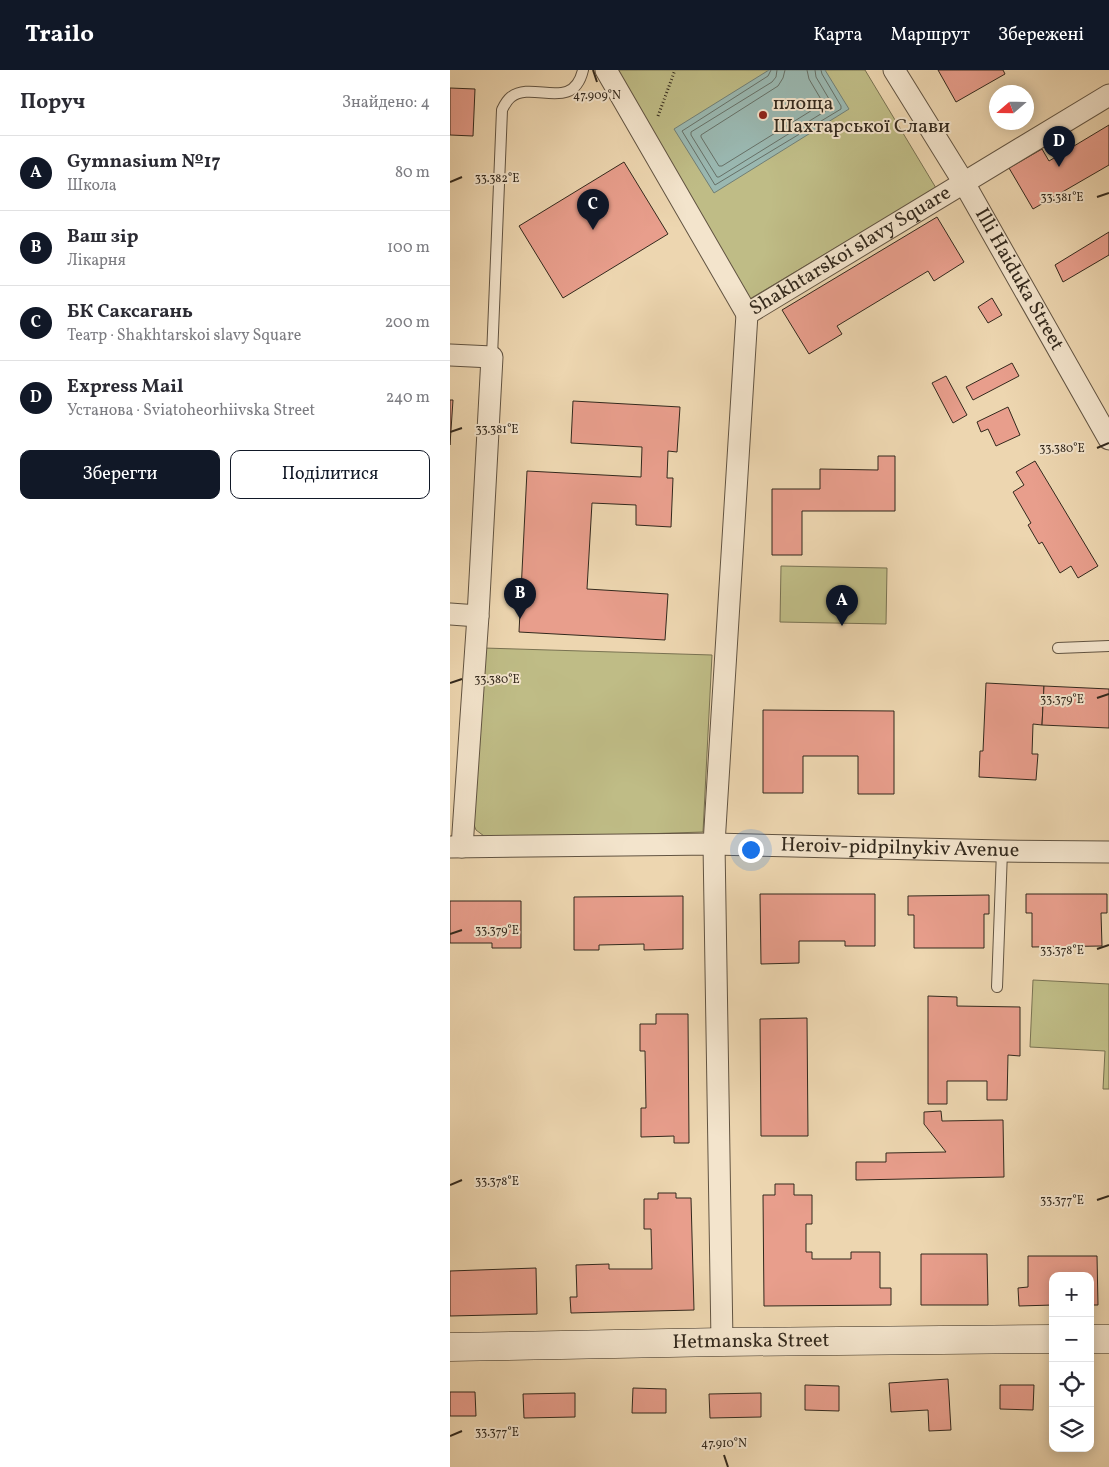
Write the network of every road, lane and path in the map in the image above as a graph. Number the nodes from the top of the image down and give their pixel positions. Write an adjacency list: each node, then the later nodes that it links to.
1 (584, 70): 10 (lane)
2 (606, 70): 6 (street, Shakhtarskoi slavy Square)
3 (675, 70): 6 (path)
4 (894, 70): 7 (street, Illi Haiduka Street)
5 (1109, 95): 7 (street, Shakhtarskoi slavy Square)
6 (648, 143): 8 (street, Shakhtarskoi slavy Square)
7 (964, 183): 8 (street, Shakhtarskoi slavy Square); 11 (street, Illi Haiduka Street)
8 (747, 314): 16 (street)
9 (450, 355): 10 (street)
10 (492, 357): 13 (street)
11 (1109, 439)
12 (450, 614): 13 (street)
13 (478, 616): 17 (street)
14 (1109, 646): 15 (lane)
15 (1058, 648)
16 (714, 844): 17 (street, Heroiv-pidpilnykiv Avenue); 18 (street, Heroiv-pidpilnykiv Avenue); 24 (street)
17 (456, 847)
18 (1002, 851): 19 (street, Heroiv-pidpilnykiv Avenue); 20 (lane)
19 (1109, 852)
20 (997, 988)
21 (1049, 1339): 24 (street, Hetmanska Street)
22 (1094, 1339): 23 (street)
23 (1109, 1339)
24 (722, 1342): 25 (street, Hetmanska Street)
25 (450, 1347)

